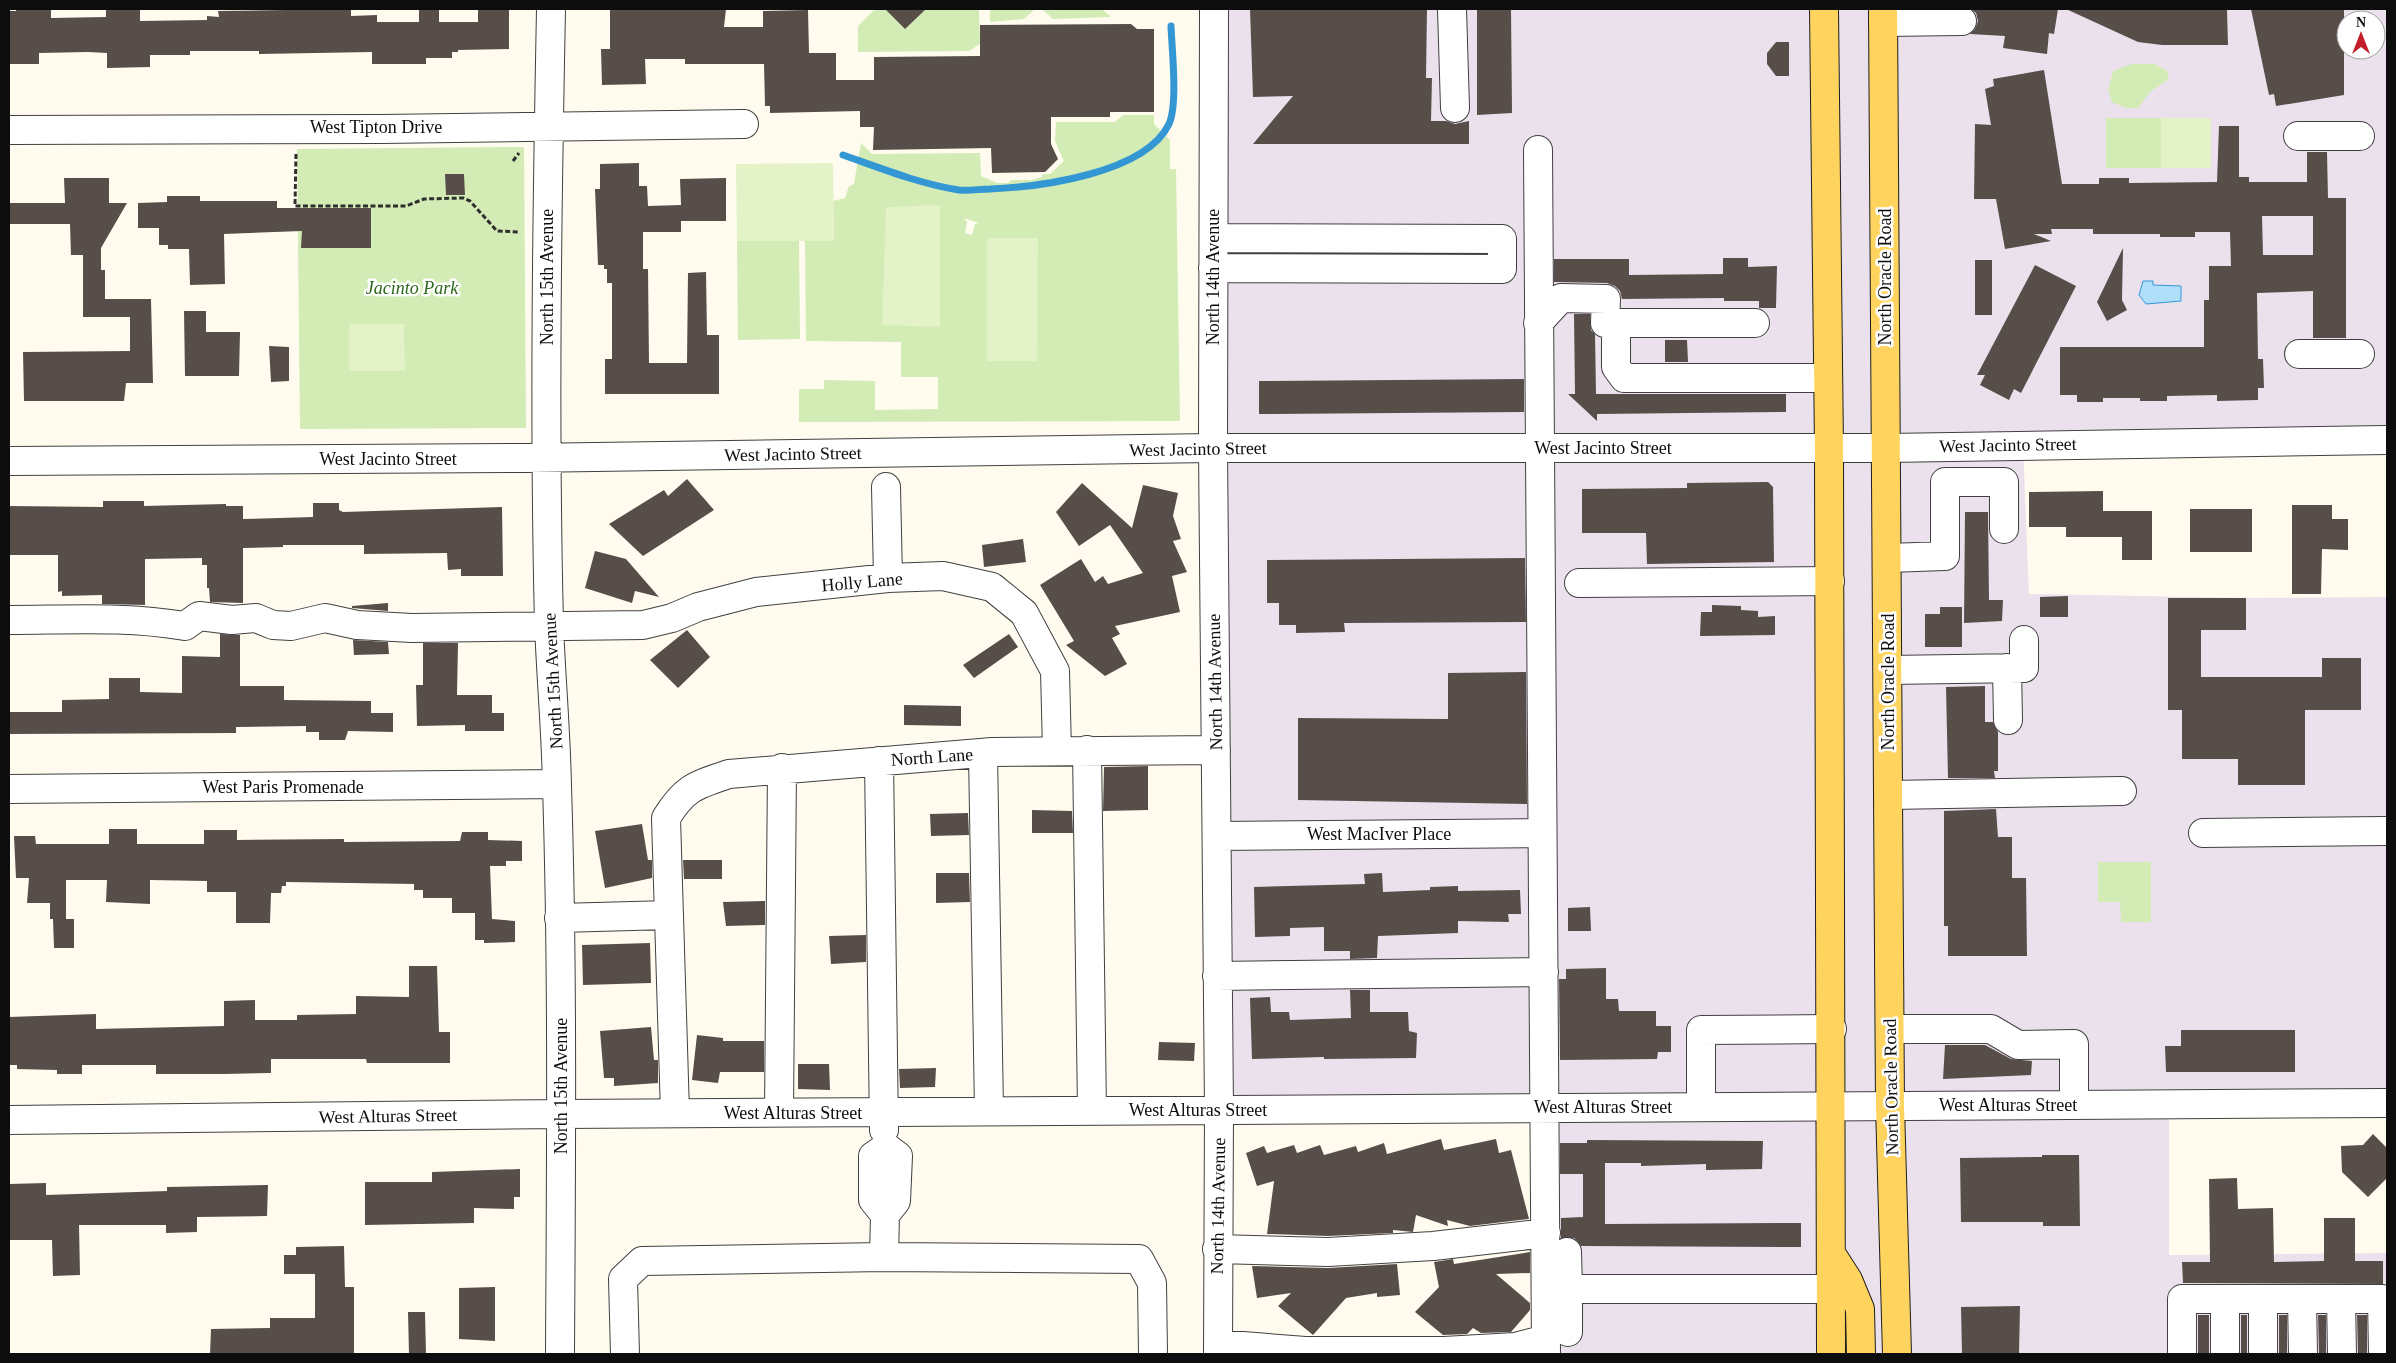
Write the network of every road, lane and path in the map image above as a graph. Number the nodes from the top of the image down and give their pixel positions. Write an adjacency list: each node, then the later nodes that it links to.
1 (551, 9): 9 (street, North 15th Avenue)
2 (1214, 9): 18 (street, North 14th Avenue)
3 (1452, 9): 7 (street)
4 (1824, 9): 25 (main road)
5 (1883, 16): 6 (street); 32 (main road, North Oracle Road)
6 (1962, 21)
7 (1455, 108)
8 (744, 124): 9 (street, West Tipton Drive)
9 (547, 126): 10 (street, West Tipton Drive); 33 (street, North 15th Avenue)
10 (9, 130)
11 (2298, 136): 12 (street)
12 (2360, 136)
13 (523, 149): 16 (path)
14 (1538, 150): 20 (street)
15 (296, 153): 17 (path)
16 (513, 161)
17 (519, 232)
18 (1214, 238): 19 (street, North 14th Avenue); 19 (street)
19 (1213, 268): 29 (street, North 14th Avenue)
20 (1538, 323): 21 (street); 30 (street)
21 (1616, 323): 22 (street); 25 (street)
22 (1755, 323)
23 (2299, 354): 24 (street)
24 (2360, 354)
25 (1828, 378): 31 (main road)
26 (2387, 440): 28 (street, West Jacinto Street)
27 (1944, 446): 28 (street, West Jacinto Street); 32 (street, West Jacinto Street); 35 (street)
28 (2003, 446): 36 (street)
29 (1213, 448): 30 (street, West Jacinto Street); 33 (street, West Jacinto Street); 51 (street, North 14th Avenue)
30 (1539, 448): 31 (street, West Jacinto Street); 60 (street)
31 (1829, 448): 32 (street, West Jacinto Street); 41 (main road)
32 (1886, 448): 39 (main road, North Oracle Road)
33 (547, 457): 34 (street, West Jacinto Street); 44 (street, North 15th Avenue)
34 (9, 461)
35 (1945, 482): 36 (street); 39 (street)
36 (2004, 482): 38 (street)
37 (886, 487): 40 (street)
38 (2004, 529)
39 (1888, 558): 47 (main road, North Oracle Road)
40 (888, 578): 44 (street, Holly Lane); 49 (street, Holly Lane)
41 (1830, 581): 42 (street); 67 (main road)
42 (1579, 583)
43 (9, 620): 44 (street, Holly Lane)
44 (550, 626): 55 (street, North 15th Avenue)
45 (2024, 640): 46 (street)
46 (2007, 668): 47 (street); 48 (street)
47 (1888, 670): 58 (main road, North Oracle Road)
48 (2008, 720)
49 (1057, 750): 50 (street, North Lane); 52 (street, North Lane)
50 (1087, 750): 51 (street, North Lane); 77 (street)
51 (1216, 750): 62 (street, North 14th Avenue)
52 (982, 753): 53 (street, North Lane); 76 (street)
53 (879, 761): 54 (street, North Lane); 79 (street)
54 (782, 768): 63 (street, North Lane); 78 (street)
55 (557, 784): 56 (street, West Paris Promenade); 64 (street, North 15th Avenue)
56 (9, 790)
57 (2122, 791): 58 (street)
58 (1889, 795): 68 (main road, North Oracle Road)
59 (2387, 831): 61 (street)
60 (1542, 833): 62 (street, West MacIver Place); 65 (street)
61 (2203, 833)
62 (1217, 836): 66 (street, North 14th Avenue)
63 (669, 915): 64 (street); 80 (street)
64 (559, 918): 81 (street, North 15th Avenue)
65 (1544, 972): 66 (street); 74 (street)
66 (1217, 976): 75 (street, North 14th Avenue)
67 (1832, 1029): 70 (main road); 72 (street)
68 (1890, 1029): 71 (street); 73 (main road, North Oracle Road)
69 (2387, 1103): 71 (street, West Alturas Street)
70 (1832, 1105): 72 (street, West Alturas Street); 73 (street, West Alturas Street); 86 (main road)
71 (2074, 1105): 73 (street, West Alturas Street)
72 (1702, 1106): 74 (street, West Alturas Street)
73 (1890, 1106): 101 (main road, North Oracle Road)
74 (1546, 1107): 75 (street, West Alturas Street); 83 (street)
75 (1219, 1110): 77 (street, West Alturas Street); 84 (street, North 14th Avenue)
76 (989, 1111): 77 (street, West Alturas Street); 79 (street, West Alturas Street)
77 (1092, 1111)
78 (779, 1112): 79 (street, West Alturas Street); 80 (street, West Alturas Street)
79 (883, 1112): 87 (street)
80 (675, 1113): 81 (street, West Alturas Street)
81 (562, 1114): 82 (street, West Alturas Street); 96 (street, North 15th Avenue)
82 (9, 1120)
83 (1546, 1233): 84 (street); 94 (street)
84 (1217, 1249): 95 (street, North 14th Avenue)
85 (1567, 1252): 88 (street)
86 (1831, 1253): 89 (main road); 100 (main road)
87 (884, 1256): 97 (street); 98 (street)
88 (1568, 1289): 89 (street); 94 (street)
89 (1831, 1289): 99 (main road)
90 (2225, 1299): 91 (street); 102 (street); 103 (street)
91 (2263, 1299): 92 (street); 104 (street)
92 (2302, 1299): 93 (street); 105 (street)
93 (2341, 1299): 106 (street); 107 (street)
94 (1553, 1342): 95 (street)
95 (1218, 1349)
96 (560, 1354)
97 (625, 1354)
98 (1154, 1354)
99 (1831, 1354)
100 (1860, 1354)
101 (1897, 1354)
102 (2182, 1354)
103 (2225, 1354)
104 (2263, 1354)
105 (2303, 1354)
106 (2342, 1354)
107 (2383, 1354)

